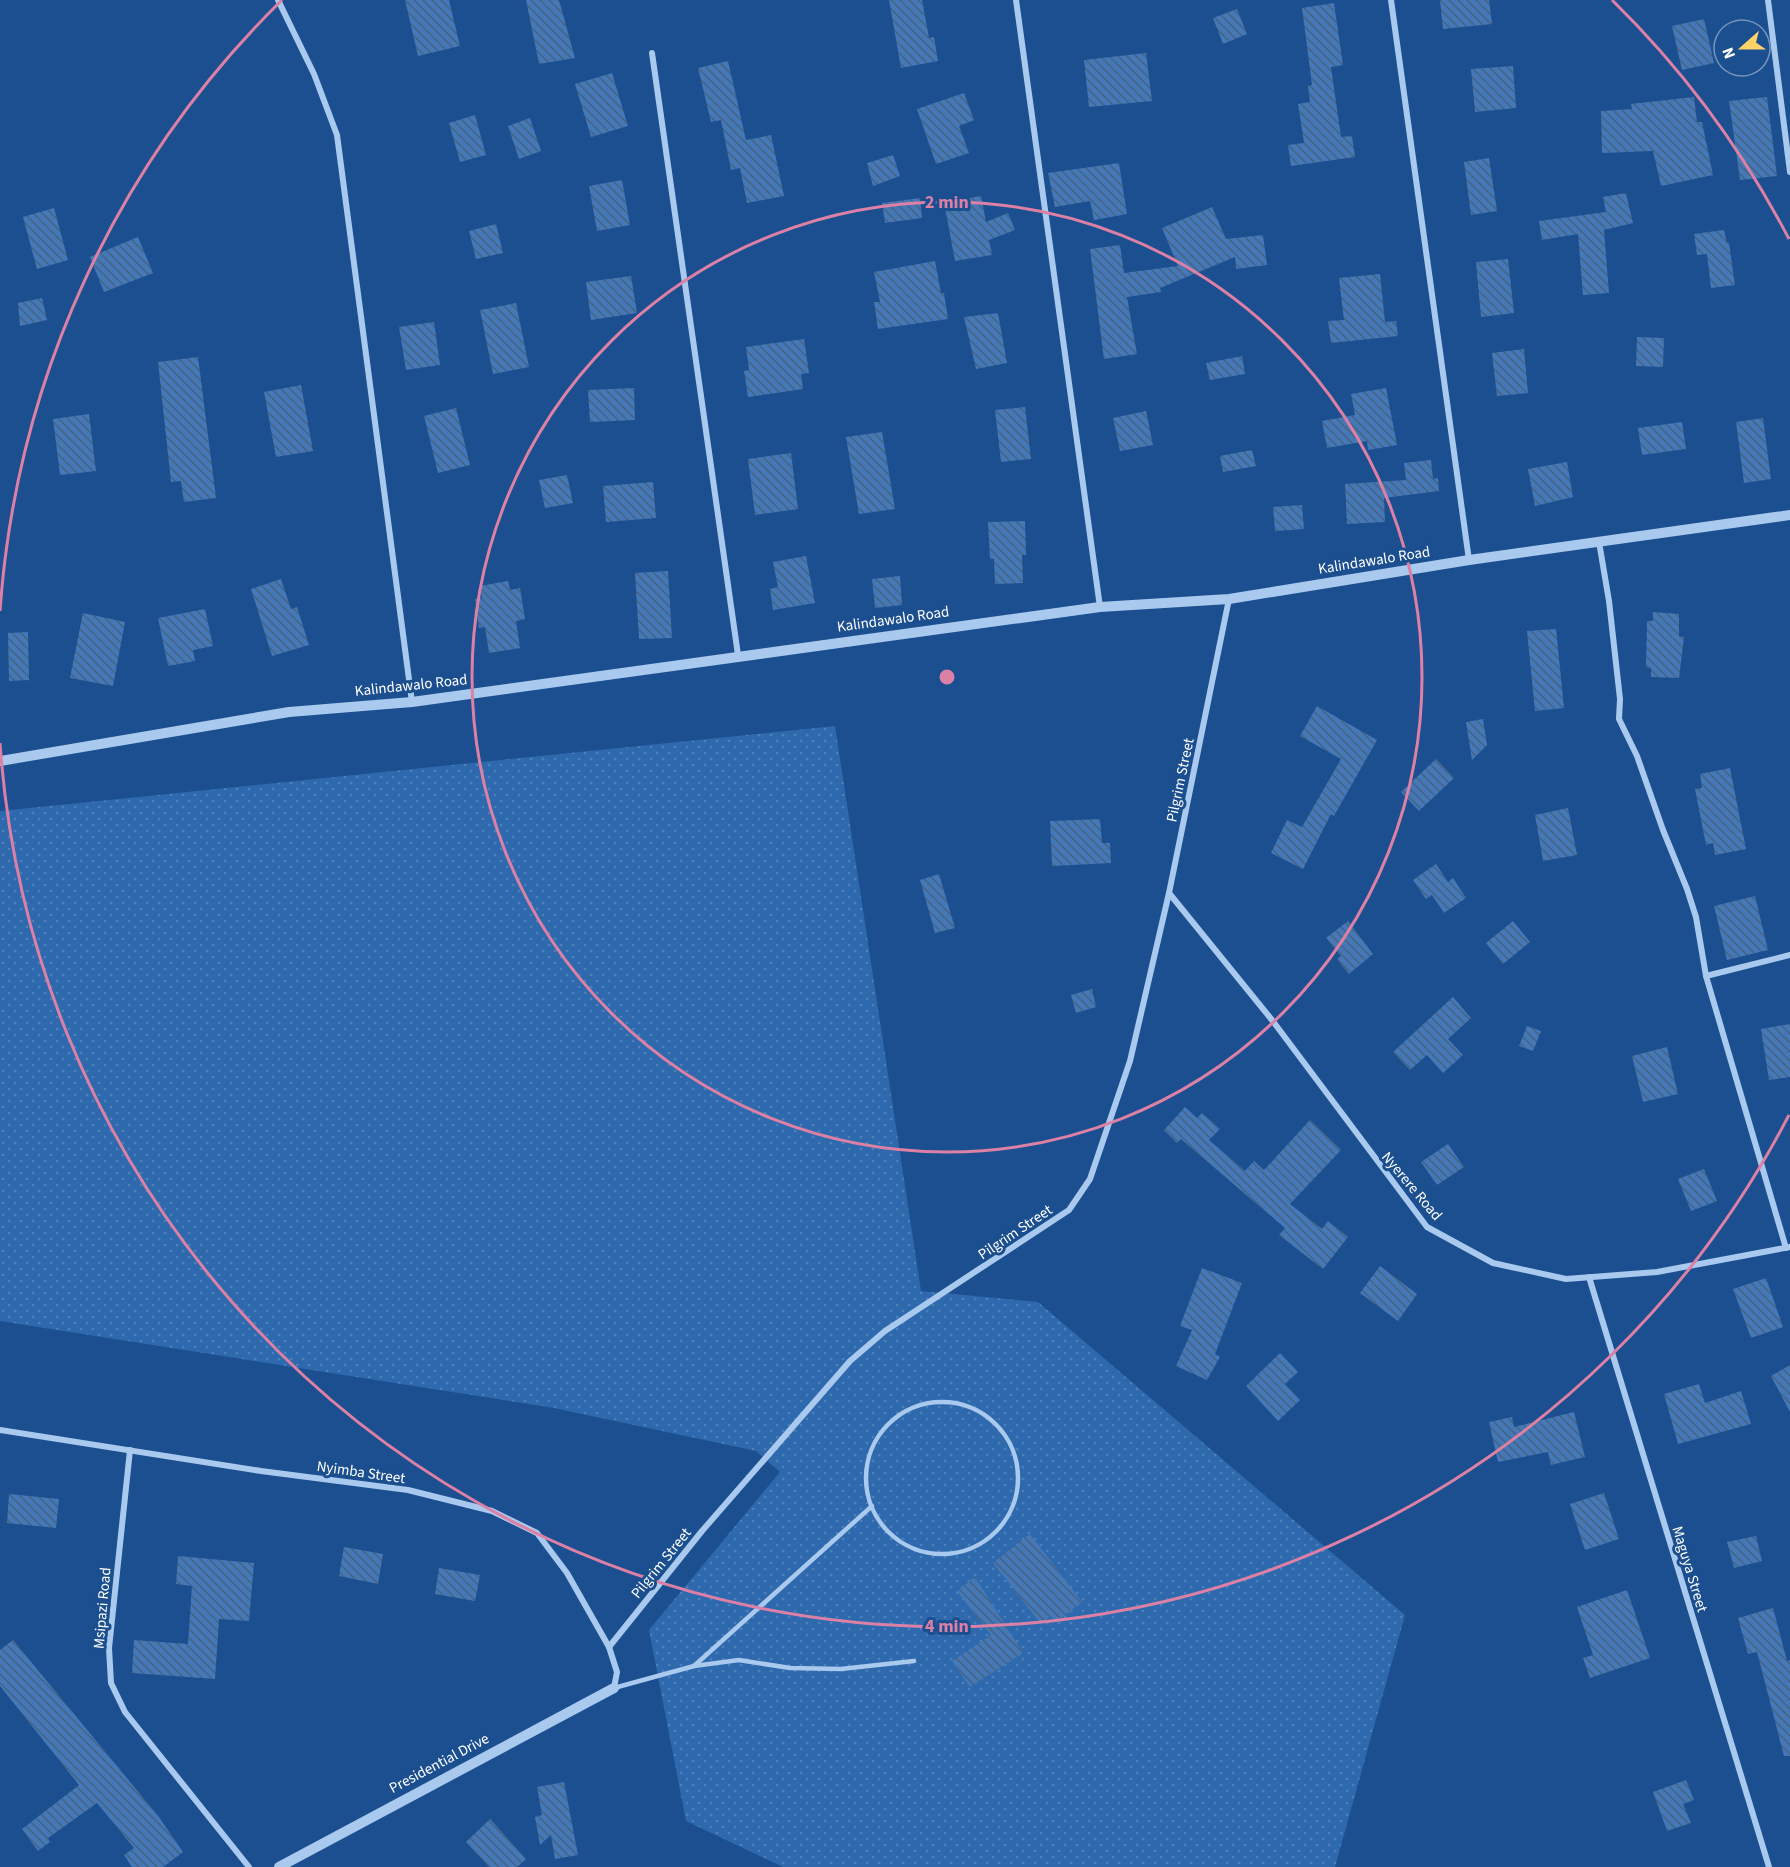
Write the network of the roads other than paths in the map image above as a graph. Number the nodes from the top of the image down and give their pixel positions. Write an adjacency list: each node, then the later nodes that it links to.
1 (278, 0): 13 (street)
2 (1016, 0): 11 (street)
3 (1391, 0): 9 (street)
4 (1768, 0): 6 (street)
5 (652, 53): 12 (street)
6 (1790, 172)
7 (1790, 515): 8 (street, Kalindawalo Road)
8 (1599, 542): 9 (street, Kalindawalo Road); 17 (street)
9 (1469, 560): 10 (street, Kalindawalo Road)
10 (1229, 599): 11 (street, Kalindawalo Road); 15 (street, Pilgrim Street)
11 (1100, 607): 12 (street, Kalindawalo Road)
12 (738, 655): 13 (street, Kalindawalo Road)
13 (412, 702): 14 (street, Kalindawalo Road)
14 (0, 761)
15 (1169, 892): 19 (street, Nyerere Road); 23 (street, Pilgrim Street)
16 (1790, 955): 17 (street)
17 (1706, 976): 18 (street)
18 (1788, 1247): 19 (street, Nyerere Road)
19 (1589, 1277): 29 (street, Maguya Street)
20 (0, 1430): 21 (street, Nyimba Street)
21 (130, 1450): 23 (street, Nyimba Street); 27 (street, Msipazi Road)
22 (872, 1506): 22 (lane); 25 (lane)
23 (609, 1647): 26 (street, Nyimba Street)
24 (914, 1660): 25 (lane)
25 (694, 1666): 26 (lane)
26 (614, 1688): 28 (street, Presidential Drive)
27 (249, 1867)
28 (279, 1867)
29 (1769, 1867)

